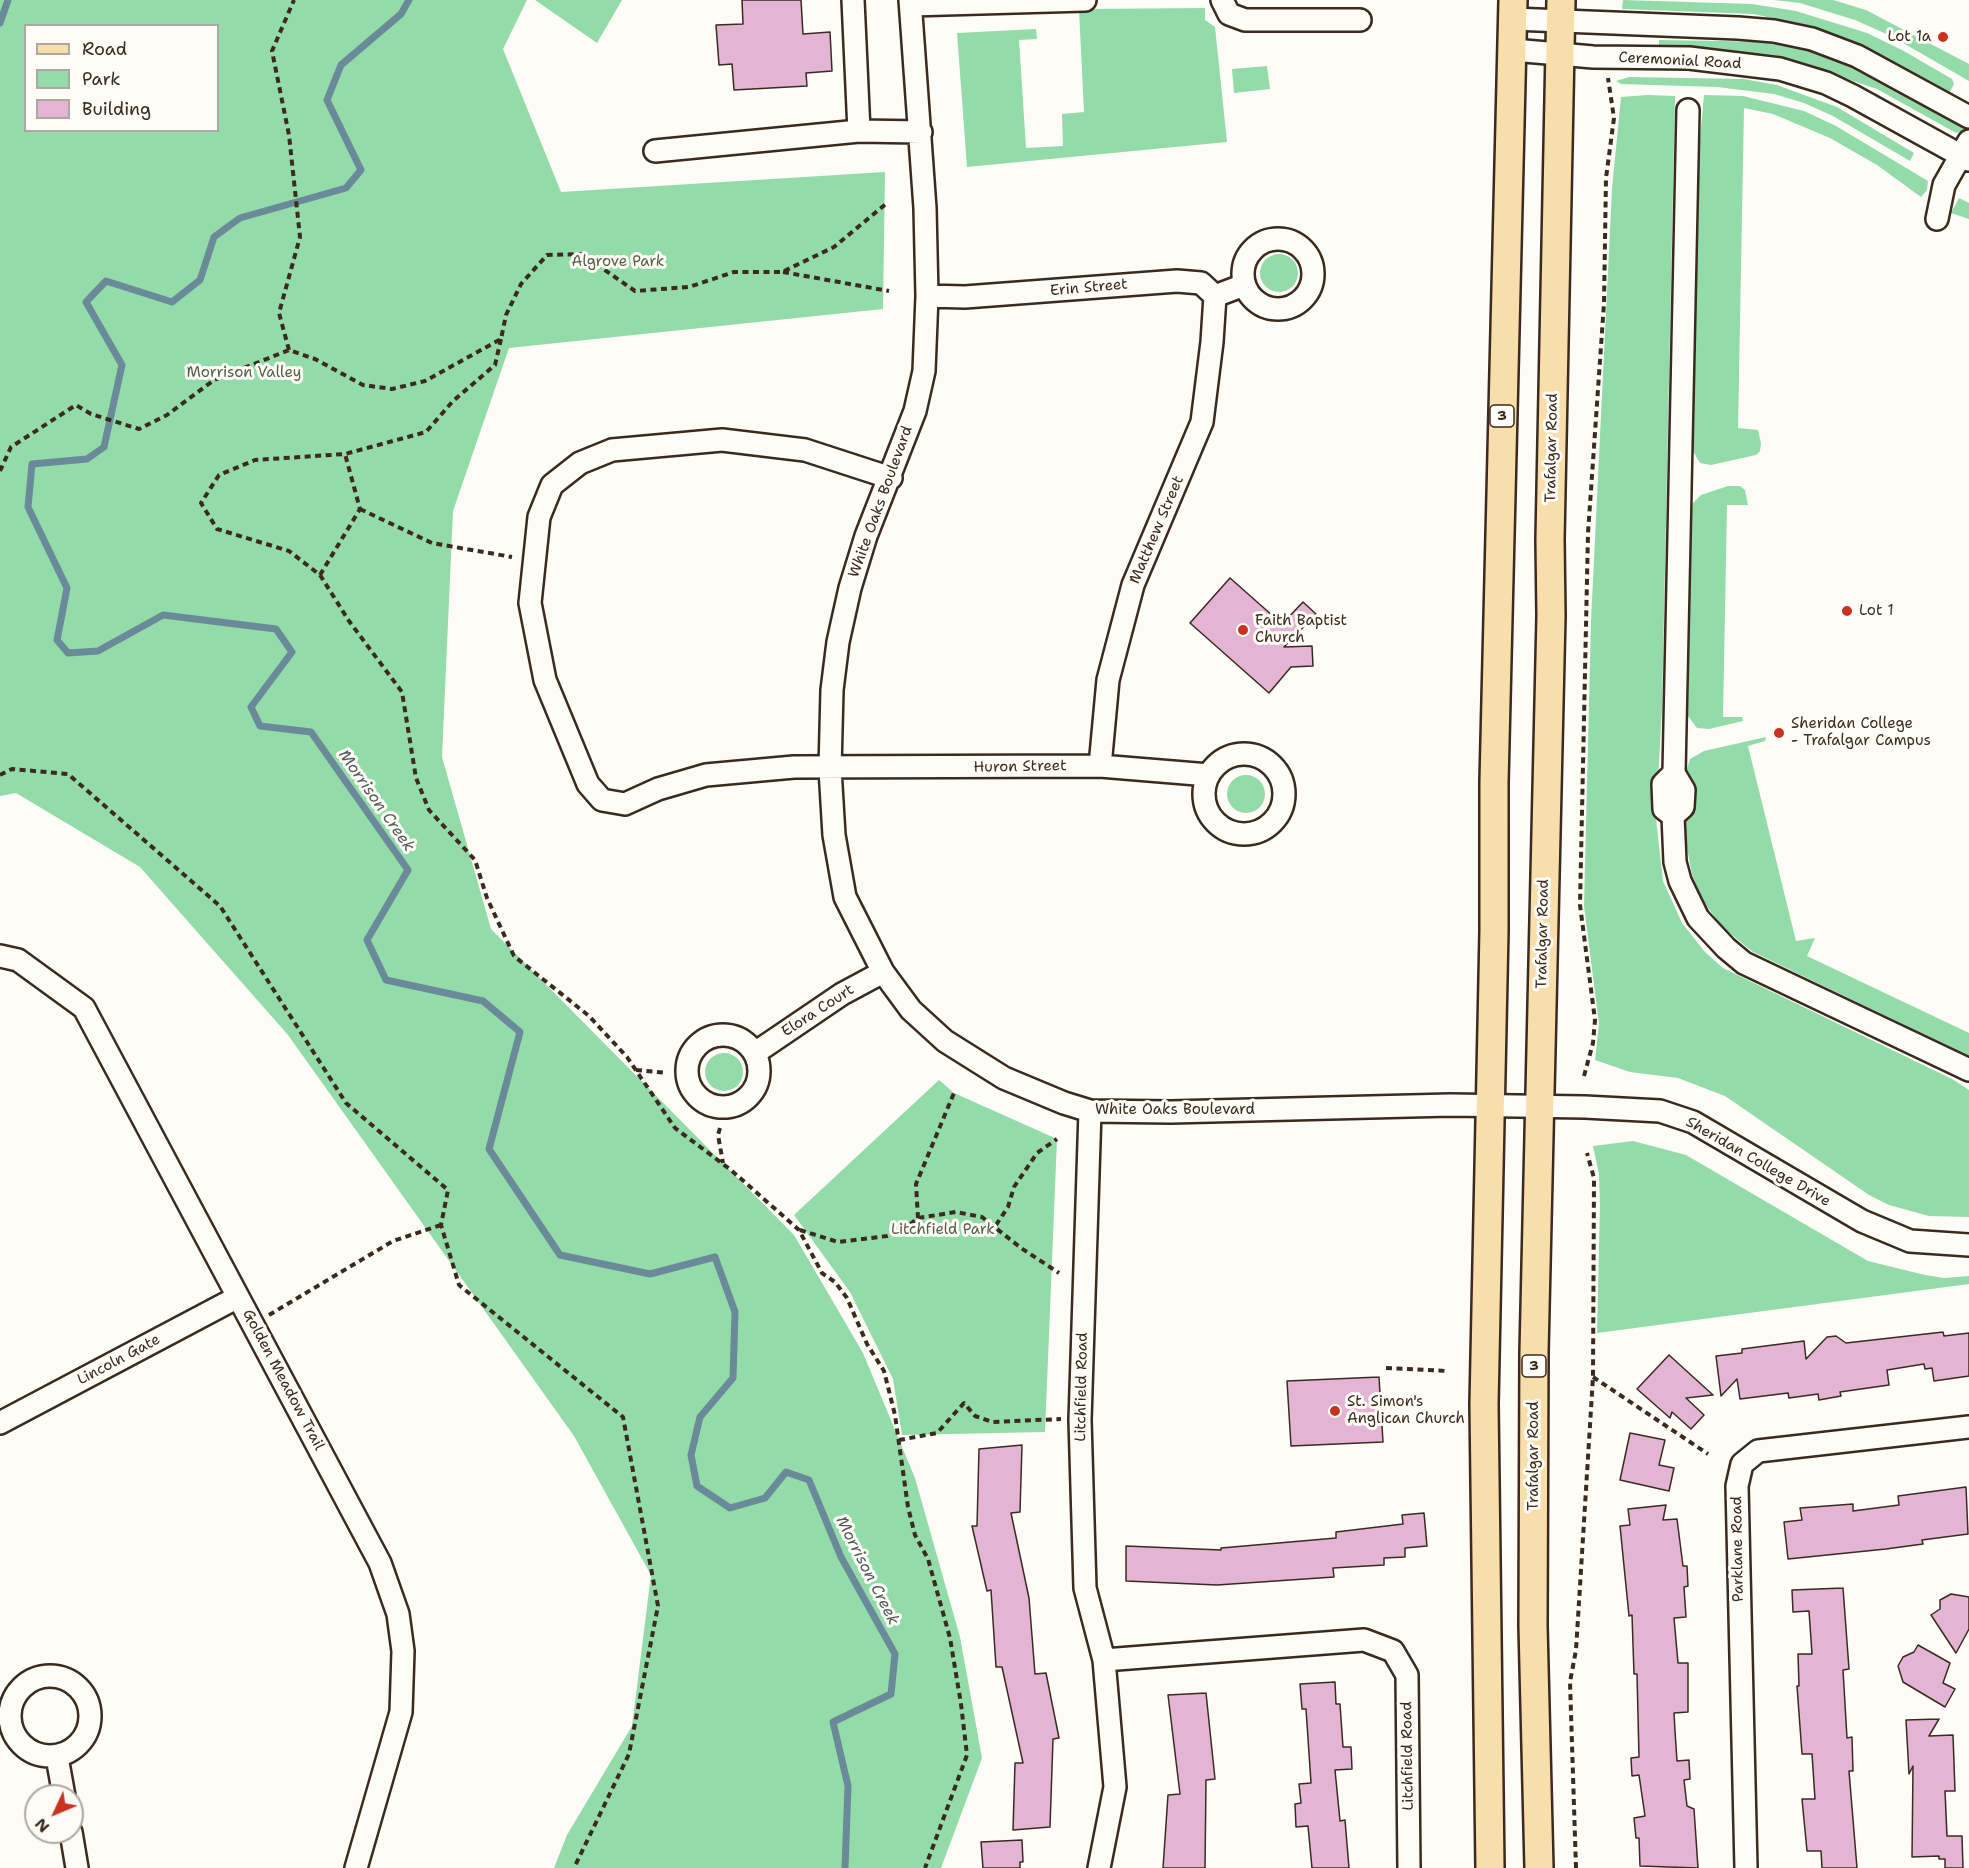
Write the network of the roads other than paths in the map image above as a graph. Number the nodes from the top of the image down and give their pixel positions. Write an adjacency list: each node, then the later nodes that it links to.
1 (853, 0): 12 (street)
2 (1085, 0): 4 (street)
3 (1221, 0): 7 (street)
4 (910, 2): 13 (street, White Oaks Boulevard)
5 (1513, 10): 6 (street); 8 (main road, 3)
6 (1561, 11): 9 (main road, Trafalgar Road / 3); 11 (street)
7 (1360, 20)
8 (1513, 50): 9 (street, Ceremonial Road); 28 (main road, 3)
9 (1559, 54): 15 (street, Ceremonial Road); 29 (main road, Trafalgar Road / 3)
10 (1688, 110): 27 (street)
11 (1969, 117)
12 (858, 131): 13 (street); 14 (street)
13 (921, 132): 18 (street, White Oaks Boulevard)
14 (655, 151)
15 (1966, 153): 16 (street)
16 (1937, 219)
17 (1244, 285): 19 (street)
18 (927, 296): 19 (street, Erin Street); 20 (street, White Oaks Boulevard)
19 (1215, 296): 21 (street, Matthew Street)
20 (891, 478): 22 (street, White Oaks Boulevard); 22 (street, Huron Street)
21 (1100, 766): 22 (street, Huron Street); 23 (street, Huron Street)
22 (830, 769): 25 (street, White Oaks Boulevard)
23 (1209, 775)
24 (0, 956): 32 (street, Golden Meadow Trail)
25 (884, 972): 26 (street, Elora Court); 30 (street, White Oaks Boulevard)
26 (754, 1053)
27 (1969, 1070)
28 (1490, 1105): 29 (street, White Oaks Boulevard); 30 (street, White Oaks Boulevard); 43 (main road, 3)
29 (1541, 1107): 31 (street, Sheridan College Drive); 44 (main road, Trafalgar Road / 3)
30 (1090, 1111): 35 (street, Litchfield Road)
31 (1969, 1245)
32 (238, 1297): 33 (street, Lincoln Gate); 40 (street, Golden Meadow Trail)
33 (0, 1424)
34 (1969, 1427): 45 (street, Parklane Road)
35 (1104, 1660): 41 (street, Litchfield Road); 42 (street, Litchfield Road)
36 (57, 1757): 37 (street)
37 (62, 1784)
38 (73, 1844): 39 (street)
39 (77, 1868)
40 (356, 1868)
41 (1100, 1868)
42 (1409, 1868)
43 (1490, 1868)
44 (1539, 1868)
45 (1746, 1868)

